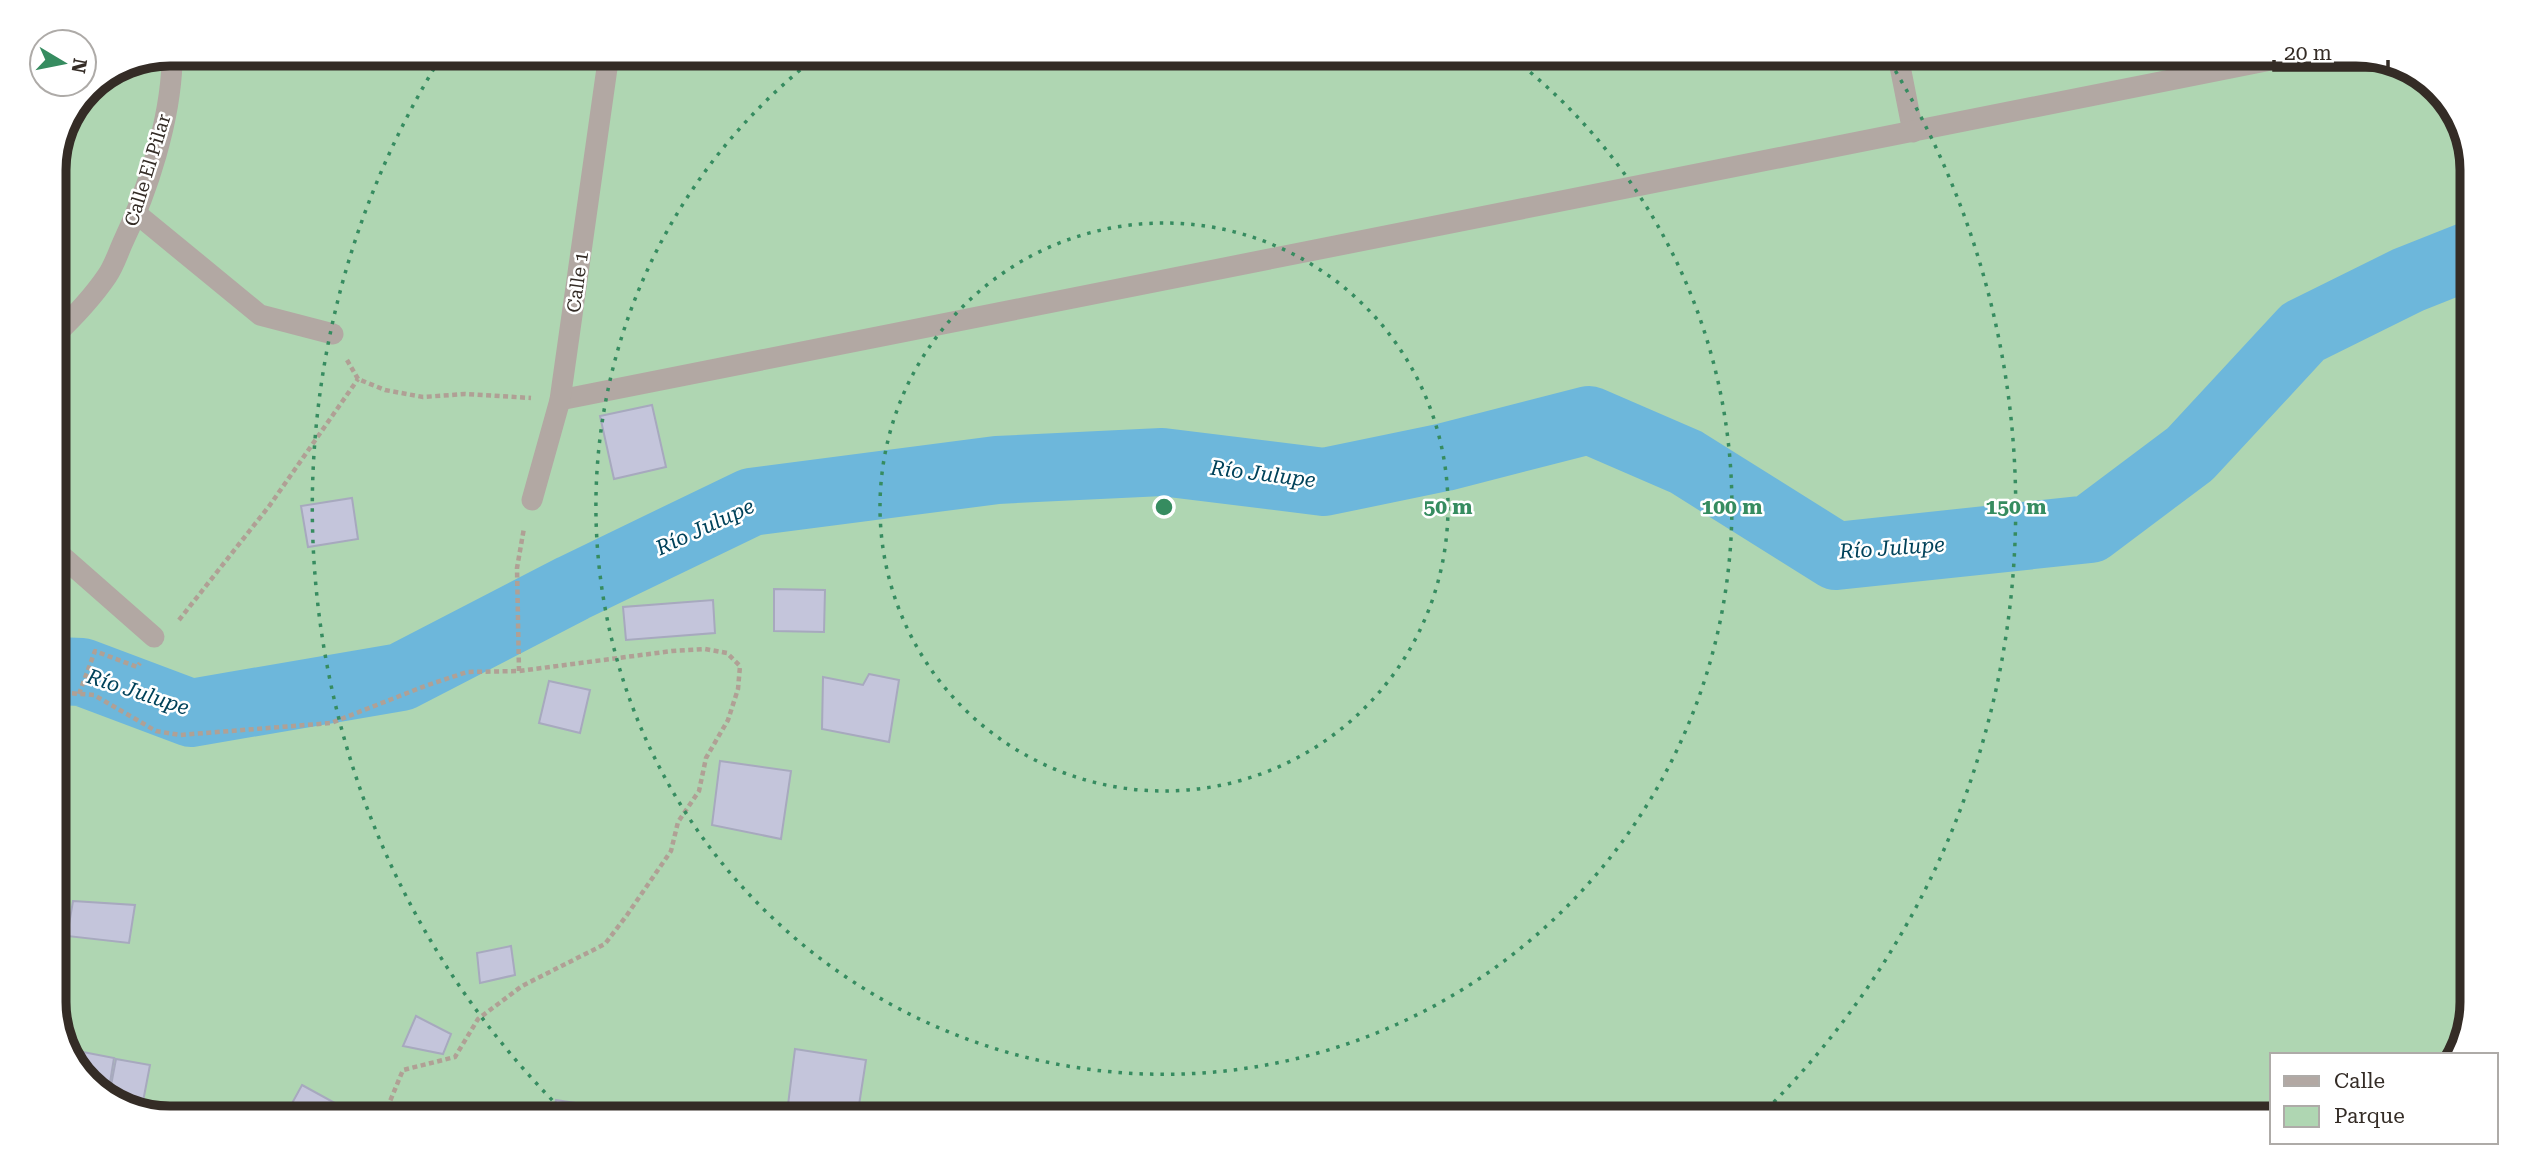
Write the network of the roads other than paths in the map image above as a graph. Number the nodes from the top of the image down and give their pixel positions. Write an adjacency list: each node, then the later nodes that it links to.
1 (172, 66): 6 (street, Calle El Pilar)
2 (609, 66): 9 (street, Calle 1)
3 (1900, 66): 5 (street)
4 (2241, 66): 5 (street)
5 (1913, 132): 9 (street)
6 (137, 214): 7 (street, Calle El Pilar); 8 (street)
7 (67, 324)
8 (333, 334)
9 (560, 400): 10 (street, Calle 1)
10 (531, 500)
11 (67, 561): 12 (street)
12 (154, 637)

